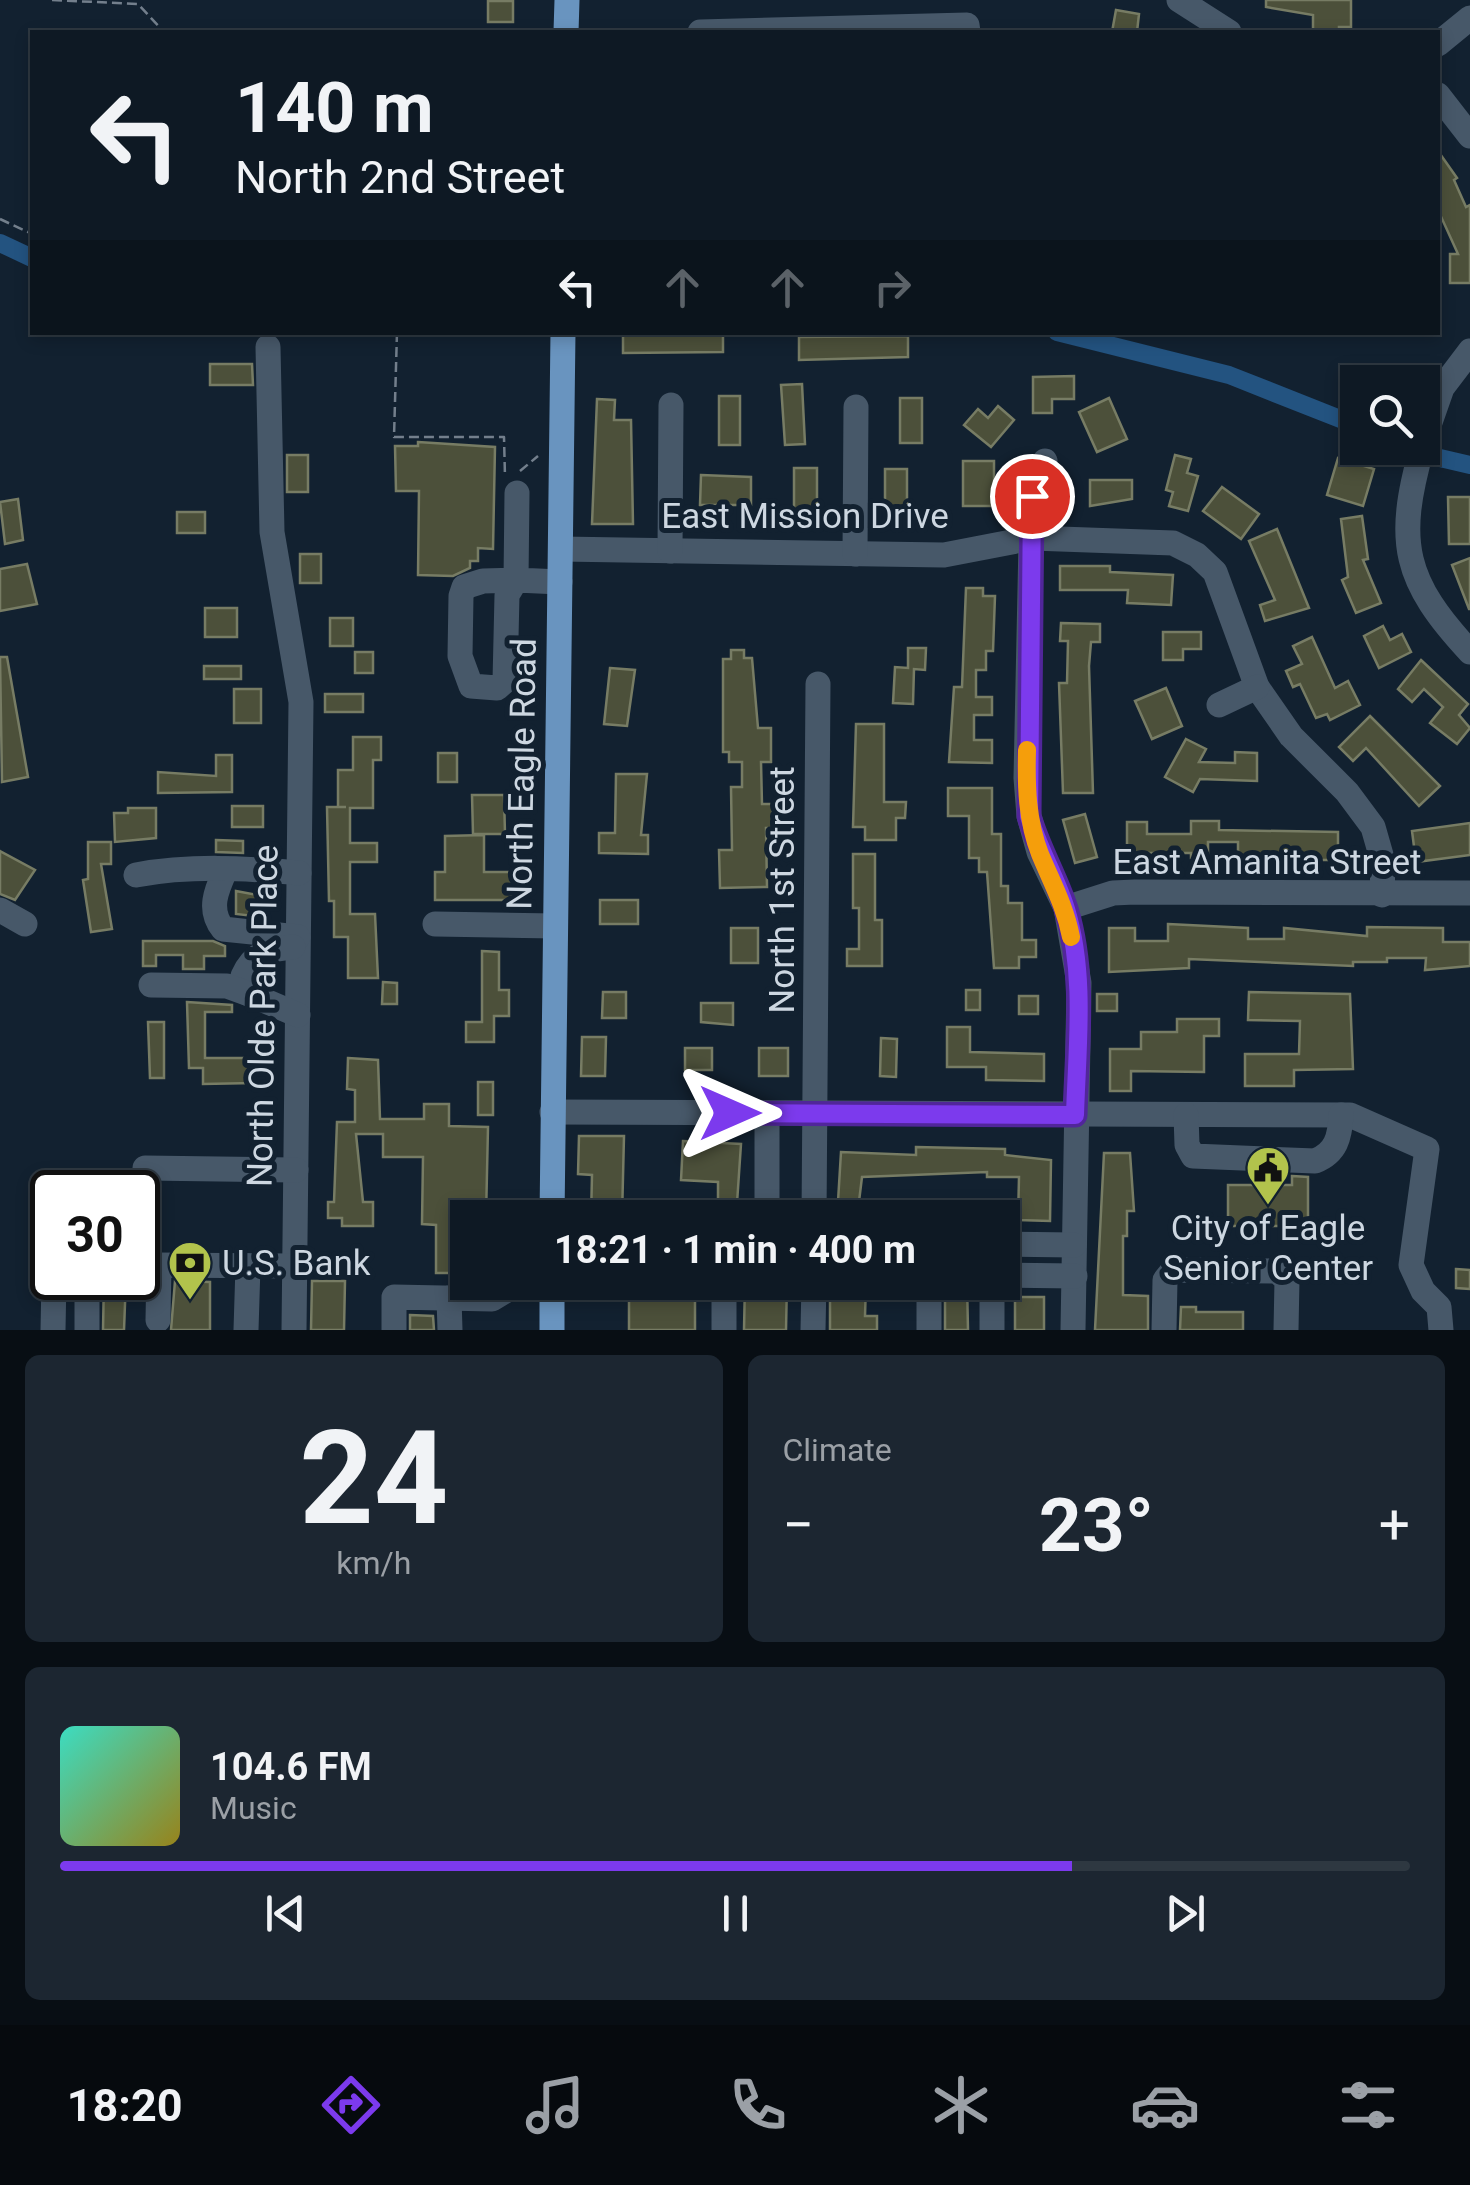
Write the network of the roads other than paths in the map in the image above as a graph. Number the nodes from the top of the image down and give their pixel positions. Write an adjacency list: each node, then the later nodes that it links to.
1 (567, 0): 4 (main road)
2 (1179, 0): 7 (street)
3 (1470, 18): 8 (street)
4 (566, 30)
5 (777, 30): 6 (street)
6 (968, 30)
7 (1225, 30)
8 (1440, 42)
9 (1440, 98): 10 (street)
10 (1470, 136)
11 (563, 335): 21 (main road, North Eagle Road)
12 (268, 346): 30 (street, North Olde Park Place)
13 (1470, 351): 14 (street)
14 (1440, 394)
15 (671, 405): 22 (street)
16 (856, 407): 23 (street)
17 (1045, 461): 20 (street)
18 (1419, 465): 25 (street)
19 (517, 493): 24 (street)
20 (1032, 538): 23 (street, East Mission Drive); 27 (street, East Mission Drive); 34 (street)
21 (561, 550): 22 (street, East Mission Drive); 24 (main road, North Eagle Road)
22 (670, 551): 23 (street, East Mission Drive)
23 (855, 554)
24 (560, 582): 38 (main road, North Eagle Road)
25 (1470, 652)
26 (818, 684): 45 (street, North 1st Street)
27 (1257, 687): 28 (street); 33 (street, East Mission Drive)
28 (1219, 705)
29 (226, 869): 30 (street); 31 (street); 39 (street)
30 (299, 873): 39 (street, North Olde Park Place)
31 (136, 875)
32 (1470, 892): 33 (street, East Amanita Street)
33 (1382, 895): 34 (street, East Amanita Street)
34 (1066, 908): 46 (street)
35 (0, 910): 36 (street)
36 (25, 924)
37 (434, 924): 38 (street)
38 (555, 926): 43 (main road, North Eagle Road)
39 (298, 942): 41 (street); 42 (street, North Olde Park Place)
40 (151, 984): 41 (street)
41 (249, 994): 42 (street)
42 (298, 1014): 50 (street, North Olde Park Place)
43 (552, 1112): 44 (street); 51 (main road, North Eagle Road)
44 (767, 1113): 45 (street); 52 (street)
45 (816, 1114): 46 (street); 53 (street, North 1st Street)
46 (1075, 1115): 47 (street); 55 (street)
47 (1186, 1115): 48 (street); 48 (street)
48 (1346, 1115): 84 (street)
49 (145, 1168): 50 (street)
50 (296, 1170): 57 (street, North Olde Park Place)
51 (552, 1200)
52 (767, 1200)
53 (814, 1200)
54 (1020, 1244): 55 (street)
55 (1074, 1244): 59 (street)
56 (248, 1266): 57 (street); 69 (street); 72 (street)
57 (295, 1266): 73 (street, North Olde Park Place)
58 (1020, 1275): 59 (street)
59 (1075, 1276): 81 (street)
60 (450, 1298): 74 (street)
61 (54, 1300): 70 (street)
62 (87, 1300): 71 (street)
63 (450, 1300): 75 (street)
64 (552, 1300): 76 (main road)
65 (724, 1300): 77 (street)
66 (814, 1300): 78 (street)
67 (929, 1300): 79 (street)
68 (992, 1300): 80 (street)
69 (158, 1320)
70 (53, 1330)
71 (87, 1330)
72 (246, 1330)
73 (294, 1330)
74 (394, 1330)
75 (450, 1330)
76 (552, 1330)
77 (724, 1330)
78 (814, 1330)
79 (929, 1330)
80 (992, 1330)
81 (1074, 1330)
82 (1164, 1330): 83 (street)
83 (1286, 1330)
84 (1440, 1330)

